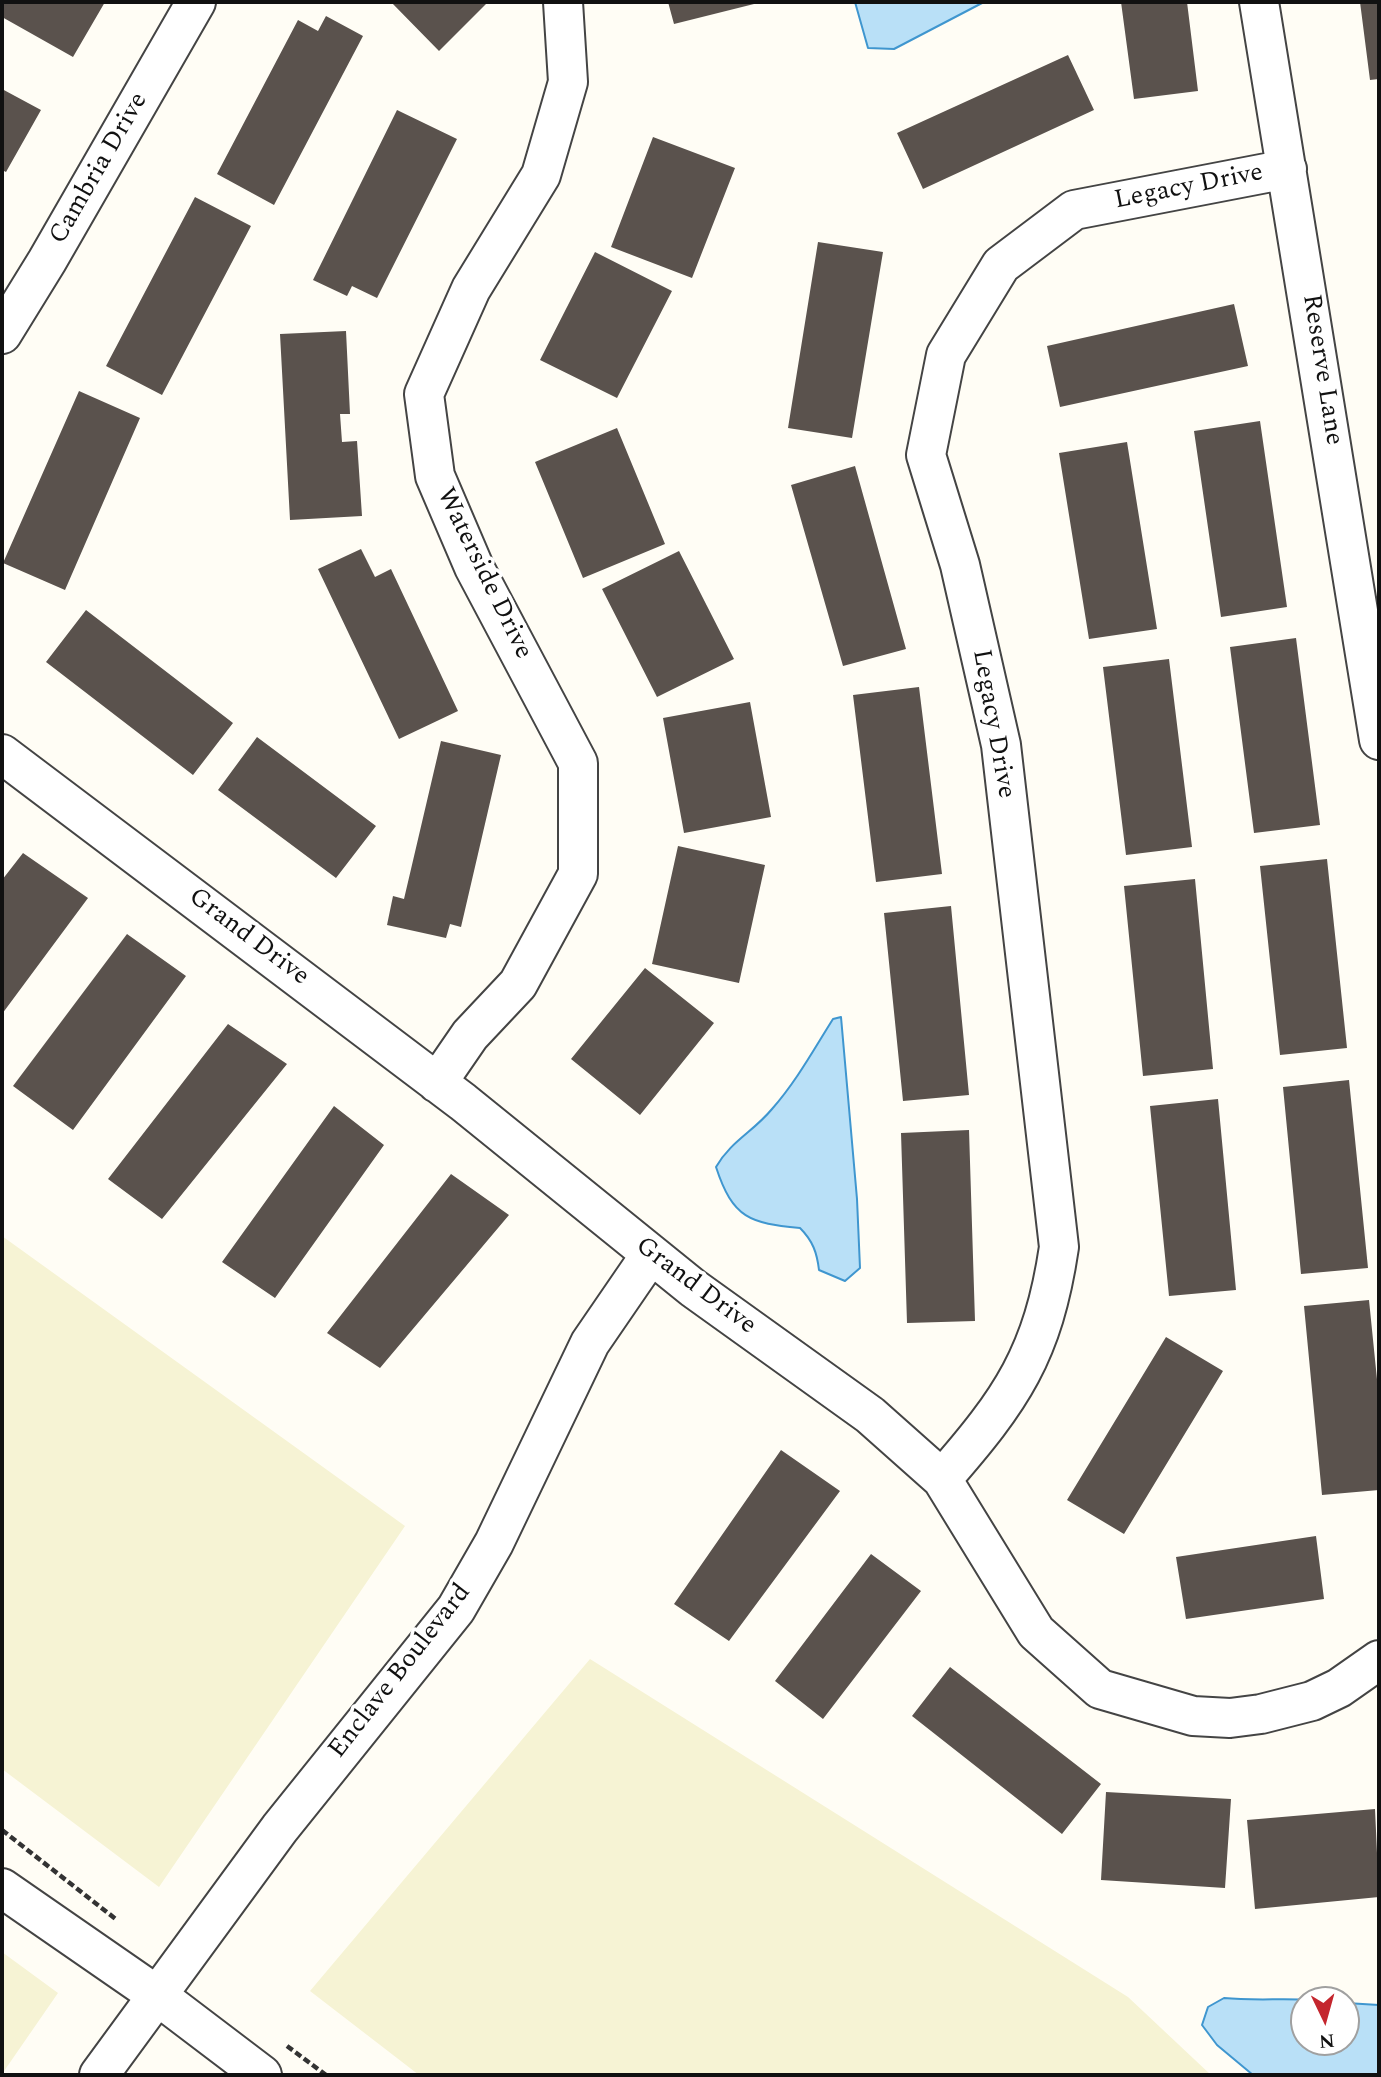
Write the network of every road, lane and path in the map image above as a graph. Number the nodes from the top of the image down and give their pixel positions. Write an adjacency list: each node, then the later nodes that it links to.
1 (196, 2): 5 (street, Cambria Drive)
2 (563, 2): 8 (street, Waterside Drive)
3 (1259, 2): 4 (street, Reserve Lane)
4 (1287, 169): 6 (street, Reserve Lane); 10 (street, Legacy Drive)
5 (2, 334)
6 (1379, 740)
7 (2, 754): 8 (street, Grand Drive)
8 (437, 1083): 9 (street, Grand Drive)
9 (651, 1254): 10 (street, Grand Drive); 15 (street, Enclave Boulevard)
10 (942, 1479): 11 (street, Grand Drive)
11 (1379, 1660)
12 (2, 1830): 14 (path)
13 (2, 1888): 15 (street)
14 (118, 1921)
15 (158, 1996): 16 (street, Enclave Boulevard); 17 (street)
16 (99, 2075)
17 (262, 2075)

